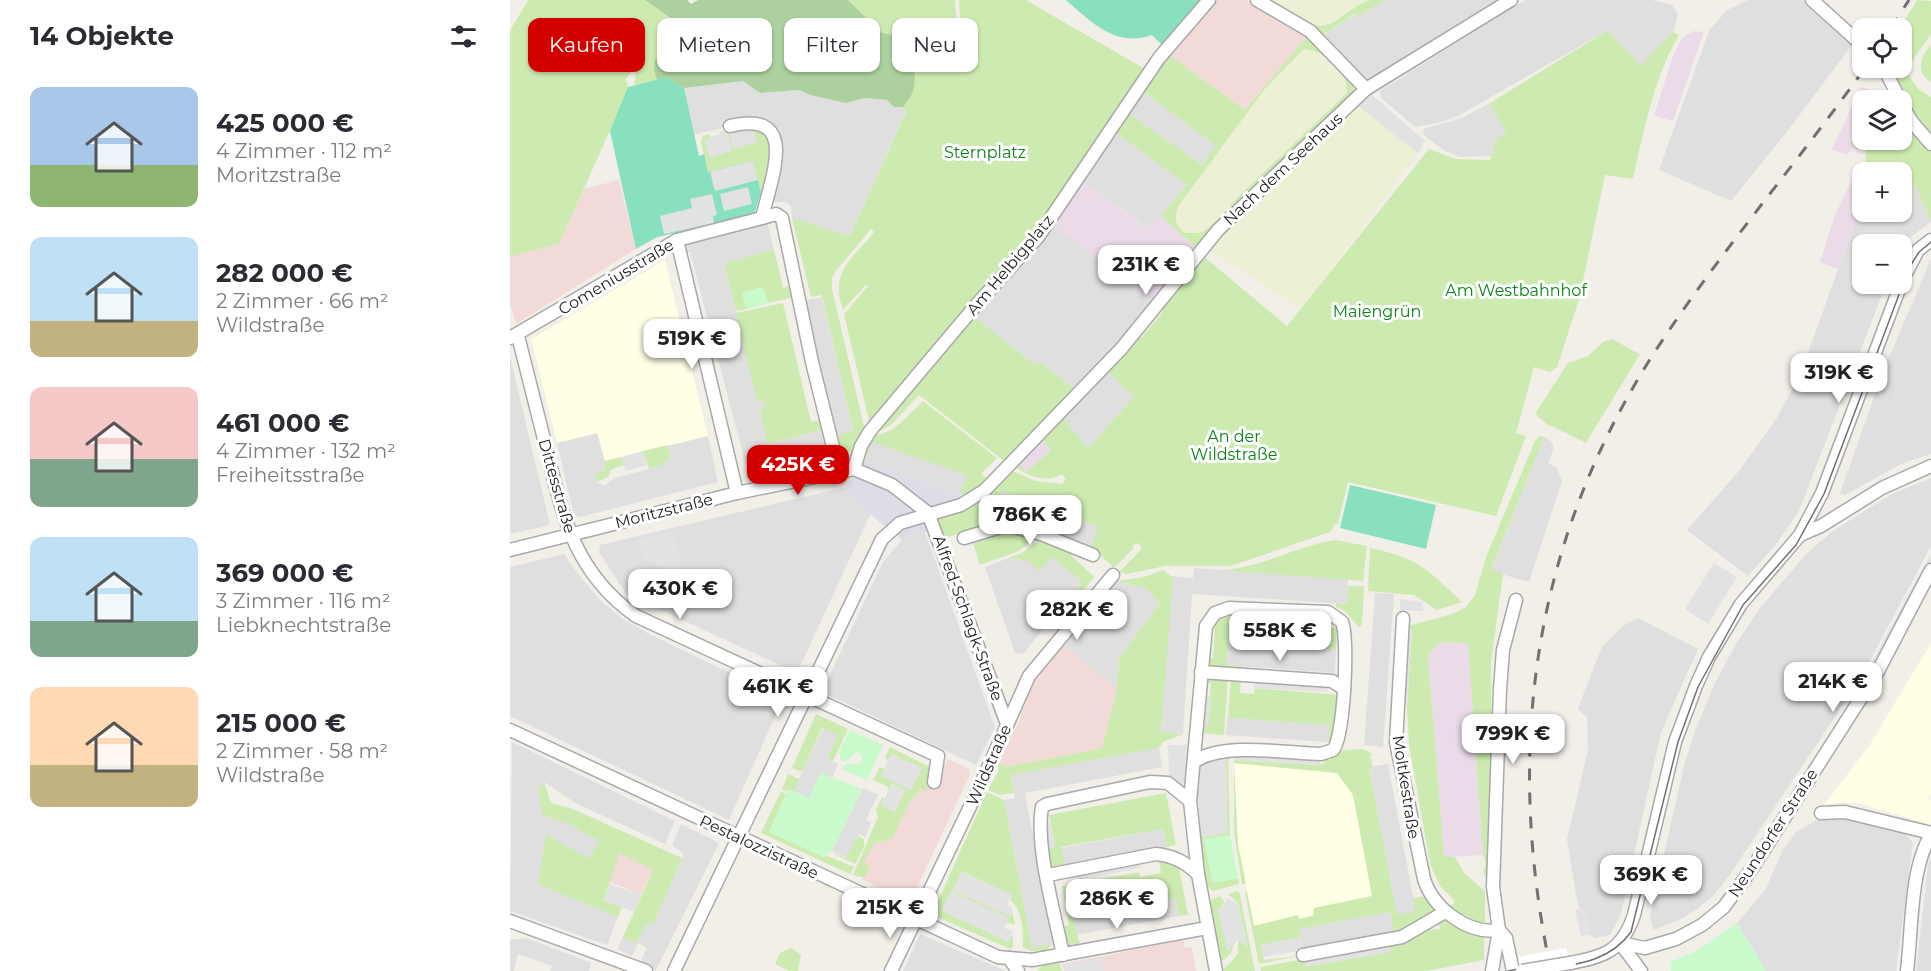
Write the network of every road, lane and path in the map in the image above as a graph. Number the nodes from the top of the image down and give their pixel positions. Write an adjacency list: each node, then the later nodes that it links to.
1 (1209, 0): 17 (street, Am Helbigplatz)
2 (1257, 0): 6 (street)
3 (1511, 0): 6 (street, Nach dem Seehaus)
4 (1812, 0): 5 (street)
5 (1852, 36)
6 (1366, 89): 20 (street, Nach dem Seehaus)
7 (1912, 122): 9 (street)
8 (730, 126): 10 (street)
9 (1931, 144)
10 (762, 218): 11 (street, Comeniusstraße); 18 (street)
11 (677, 240): 15 (street, Comeniusstraße); 19 (street)
12 (1931, 240): 13 (street)
13 (1912, 261)
14 (1897, 294): 22 (street)
15 (514, 337): 21 (street, Dittesstraße)
16 (1931, 466): 22 (street)
17 (854, 469): 18 (street, Moritzstraße); 20 (street)
18 (839, 471): 19 (street, Moritzstraße)
19 (737, 493): 21 (street, Moritzstraße)
20 (928, 513): 32 (street, Nach dem Seehaus); 33 (street, Alfred-Schlagk-Straße)
21 (570, 534): 24 (street, Moritzstraße); 32 (street, Dittesstraße)
22 (1800, 535): 48 (street)
23 (964, 538): 25 (street)
24 (510, 550)
25 (1093, 555)
26 (1931, 570): 48 (street, Neundorfer Straße)
27 (1113, 575): 33 (street, Wildstraße)
28 (1516, 600): 47 (street)
29 (1403, 618): 43 (street, Moltkestraße)
30 (1201, 672): 31 (street); 31 (street); 35 (street)
31 (1344, 689): 35 (street)
32 (805, 696): 36 (street, Dittesstraße); 40 (street, Nach dem Seehaus)
33 (1007, 724): 44 (street, Wildstraße)
34 (510, 730): 40 (street, Pestalozzistraße)
35 (1195, 761): 37 (street)
36 (934, 782)
37 (1190, 801): 41 (street); 42 (street)
38 (1821, 813): 39 (street)
39 (1931, 834): 62 (street)
40 (738, 837): 44 (street, Pestalozzistraße); 54 (street, Nach dem Seehaus)
41 (1048, 874): 42 (street); 49 (street)
42 (1198, 874): 46 (street)
43 (1445, 912): 47 (street, Moltkestraße); 50 (street)
44 (916, 920): 51 (street, Pestalozzistraße); 55 (street, Wildstraße)
45 (510, 921): 53 (street)
46 (1207, 928): 49 (street, Pestalozzistraße); 57 (street)
47 (1499, 930): 58 (street); 59 (street)
48 (1620, 943): 60 (street, bridge); 61 (street)
49 (1063, 955): 52 (street, Pestalozzistraße)
50 (1304, 955)
51 (1009, 958): 52 (street, Pestalozzistraße); 56 (street)
52 (1033, 965)
53 (641, 969)
54 (674, 971)
55 (891, 971)
56 (1018, 971)
57 (1216, 971)
58 (1492, 971)
59 (1513, 971)
60 (1522, 971)
61 (1641, 971)
62 (1907, 971)

